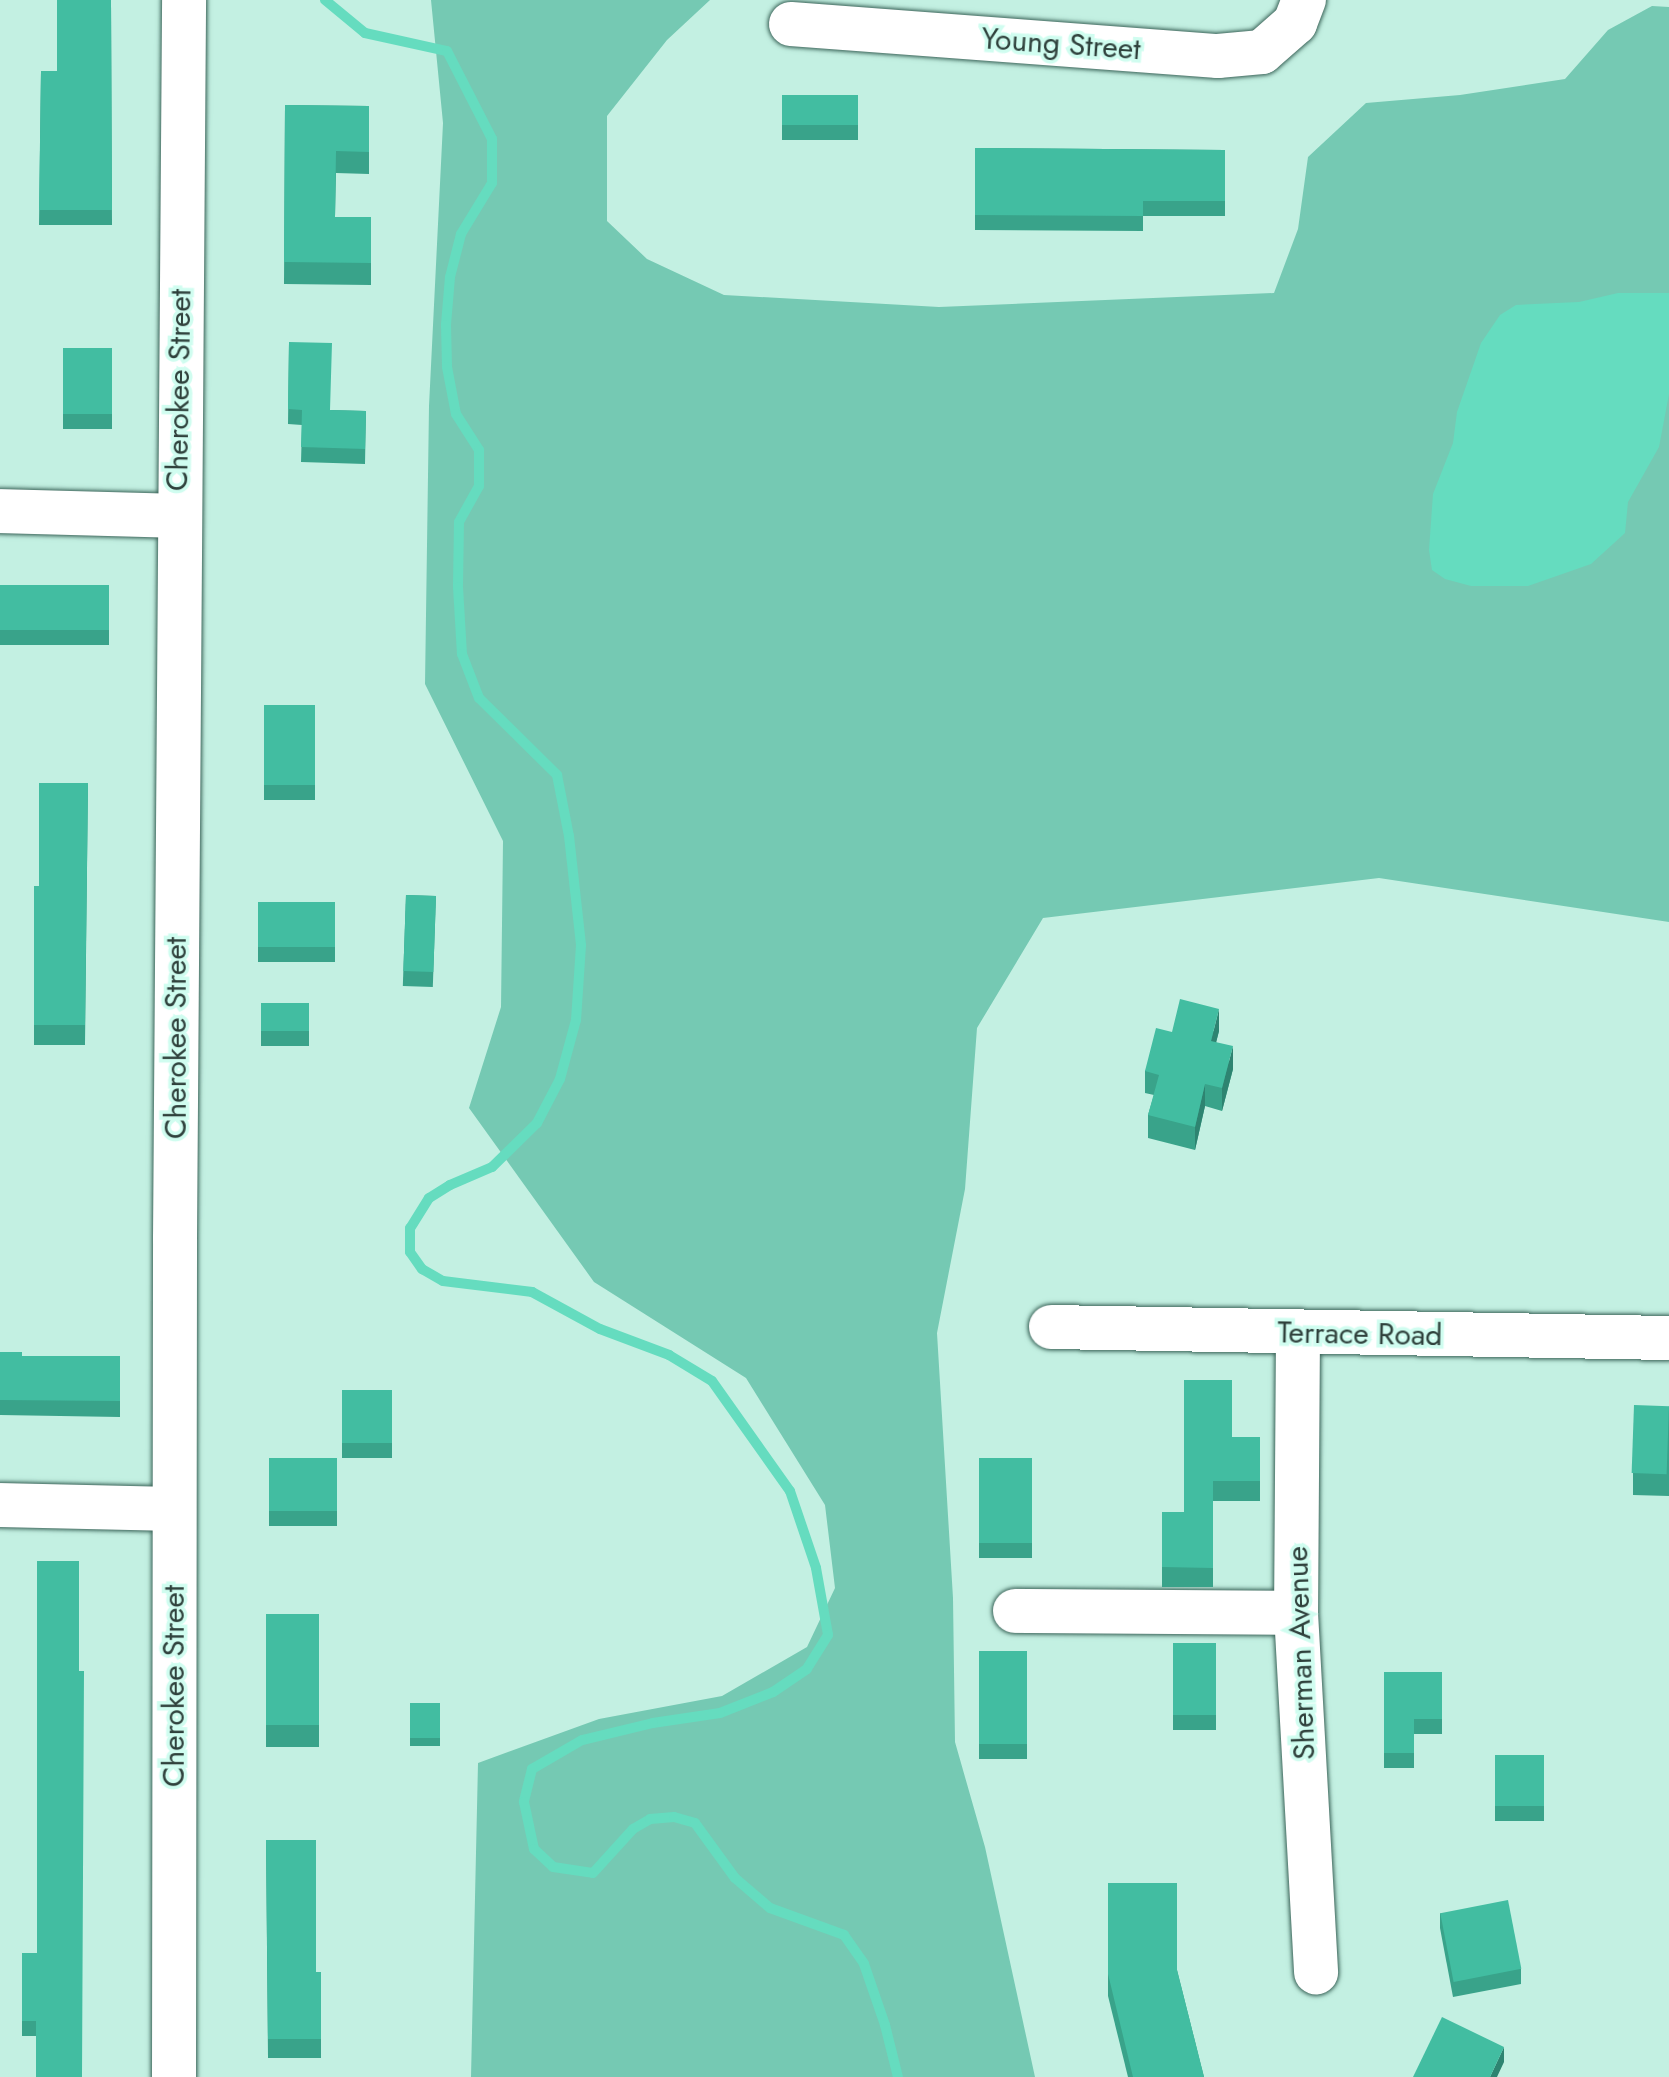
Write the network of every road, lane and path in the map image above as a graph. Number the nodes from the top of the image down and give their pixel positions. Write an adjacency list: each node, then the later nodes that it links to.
1 (184, 0): 5 (street, Cherokee Street)
2 (1304, 0): 3 (street, Young Street)
3 (791, 24)
4 (0, 511): 5 (street)
5 (178, 516): 10 (street, Cherokee Street)
6 (1051, 1327): 7 (street, Terrace Road)
7 (1298, 1333): 8 (street, Terrace Road); 12 (street, Sherman Avenue)
8 (1669, 1338)
9 (0, 1505): 10 (street)
10 (174, 1509): 14 (street, Cherokee Street)
11 (1015, 1611): 12 (street)
12 (1296, 1613): 13 (street, Sherman Avenue)
13 (1316, 1972)
14 (174, 2077)

